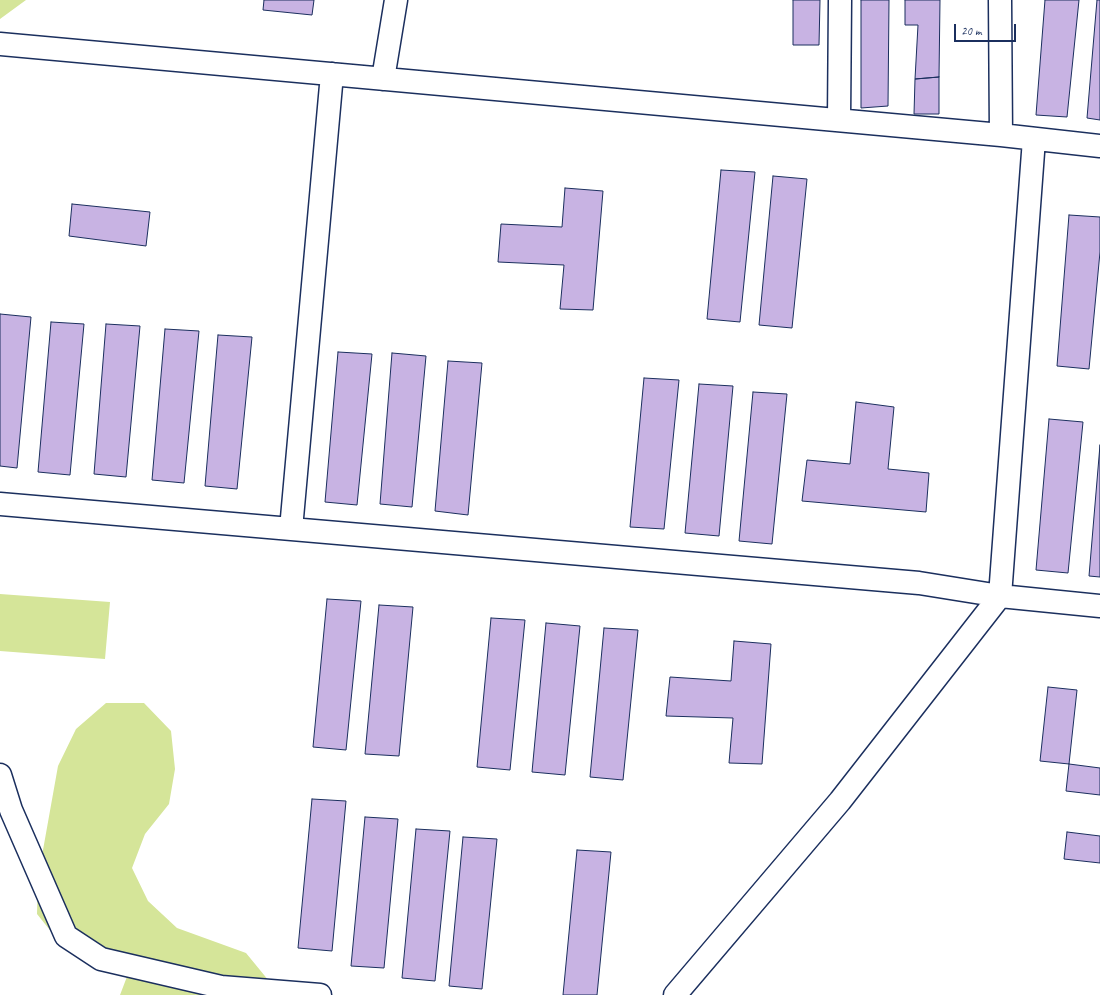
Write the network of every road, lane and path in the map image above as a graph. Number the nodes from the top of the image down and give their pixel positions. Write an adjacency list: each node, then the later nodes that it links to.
1 (396, 0): 6 (lane)
2 (840, 0): 7 (lane)
3 (1000, 0): 8 (lane)
4 (0, 44): 5 (lane)
5 (332, 74): 6 (lane); 12 (lane)
6 (383, 79): 7 (lane)
7 (839, 120): 8 (lane)
8 (1001, 135): 9 (lane)
9 (1034, 139): 10 (lane); 13 (lane)
10 (1100, 146)
11 (0, 504): 12 (lane)
12 (291, 529): 13 (lane)
13 (1000, 596): 14 (lane); 17 (lane)
14 (1100, 606)
15 (0, 775): 16 (lane)
16 (320, 995)
17 (675, 995)

